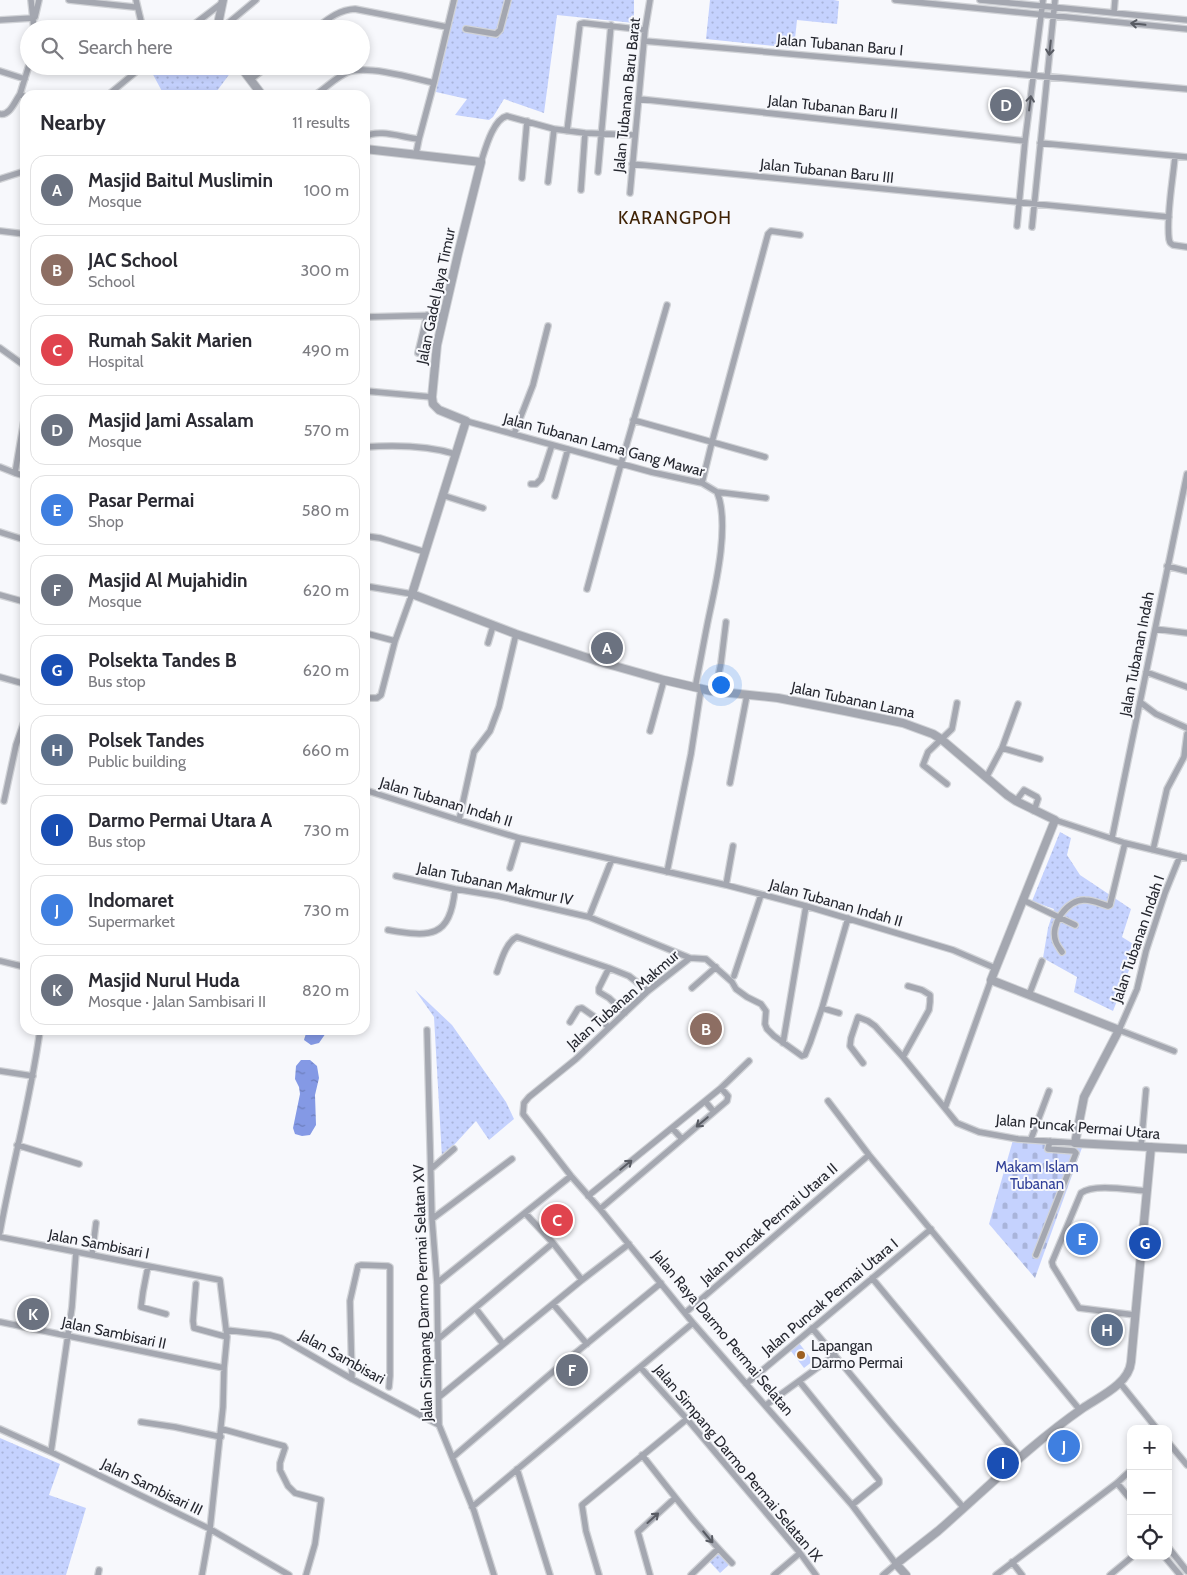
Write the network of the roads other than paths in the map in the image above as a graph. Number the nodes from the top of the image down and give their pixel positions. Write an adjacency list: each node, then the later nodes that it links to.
1 (31, 0): 21 (street)
2 (38, 0): 22 (street)
3 (69, 0): 16 (street)
4 (136, 0): 23 (street)
5 (256, 0): 26 (street)
6 (454, 0): 31 (street)
7 (508, 0): 32 (street)
8 (650, 0): 34 (street, Jalan Tubanan Baru Barat)
9 (895, 0): 10 (street)
10 (899, 0): 18 (street)
11 (980, 0): 14 (street)
12 (1115, 0): 17 (street)
13 (223, 1): 24 (street); 25 (street)
14 (1042, 3): 15 (street); 18 (street)
15 (1055, 3): 17 (street); 19 (street)
16 (134, 7)
17 (1114, 12): 28 (street)
18 (1042, 14): 19 (street); 43 (street)
19 (1053, 15): 33 (street, one-way to 19); 44 (street, one-way to 44)
20 (0, 20): 29 (street)
21 (34, 20)
22 (35, 20)
23 (141, 20)
24 (199, 20)
25 (219, 20)
26 (232, 20)
27 (328, 20): 31 (street)
28 (1187, 20)
29 (20, 22)
30 (611, 25): 34 (street); 58 (street); 60 (street)
31 (447, 27): 47 (street)
32 (466, 29)
33 (1187, 29)
34 (645, 30): 35 (street, Jalan Tubanan Baru Barat)
35 (644, 41): 43 (street, Jalan Tubanan Baru I); 54 (street, Jalan Tubanan Baru Barat)
36 (0, 71): 45 (street)
37 (370, 71): 47 (street)
38 (27, 75): 45 (street)
39 (132, 75): 50 (street)
40 (246, 75): 46 (street)
41 (256, 75): 46 (street)
42 (344, 75): 52 (street)
43 (1033, 75): 44 (street, Jalan Tubanan Baru I); 64 (street, one-way to 43)
44 (1047, 77): 48 (street, Jalan Tubanan Baru I); 65 (street)
45 (26, 79): 49 (street)
46 (250, 80): 51 (street)
47 (434, 83): 63 (street)
48 (1187, 89)
49 (24, 90)
50 (114, 90)
51 (258, 90)
52 (322, 90)
53 (20, 99): 55 (street)
54 (639, 99): 62 (street, Jalan Tubanan Baru Barat); 64 (street, Jalan Tubanan Baru II)
55 (0, 114)
56 (527, 121): 57 (street, Jalan Gadel Jaya Timur); 70 (street, Jalan Gadel Jaya Timur); 74 (street)
57 (554, 129): 58 (street, Jalan Gadel Jaya Timur); 76 (street)
58 (567, 131): 59 (street, Jalan Gadel Jaya Timur)
59 (586, 133): 60 (street, Jalan Gadel Jaya Timur); 77 (street)
60 (601, 133): 62 (street, Jalan Gadel Jaya Timur); 72 (street)
61 (370, 134): 63 (street)
62 (635, 135): 71 (street, Jalan Tubanan Baru Barat)
63 (416, 139): 67 (street)
64 (1025, 140): 79 (street)
65 (1040, 143): 68 (street); 80 (street)
66 (370, 149): 67 (street)
67 (416, 154): 70 (street)
68 (1174, 156): 69 (street); 81 (street)
69 (1187, 157)
70 (481, 162): 90 (street, Jalan Gadel Jaya Timur)
71 (632, 164): 78 (street, Jalan Tubanan Baru Barat); 79 (street, Jalan Tubanan Baru III)
72 (598, 172)
73 (20, 173): 75 (street)
74 (522, 178)
75 (0, 179)
76 (548, 182)
77 (581, 190)
78 (630, 193)
79 (1020, 203): 80 (street, Jalan Tubanan Baru III); 82 (street)
80 (1033, 204): 81 (street, Jalan Tubanan Baru III); 83 (street)
81 (1169, 217): 87 (street)
82 (1017, 226)
83 (1032, 227)
84 (0, 230): 85 (street)
85 (20, 233)
86 (800, 235): 101 (street)
87 (1187, 247)
88 (667, 305): 98 (street)
89 (427, 315): 90 (street); 91 (street); 94 (street)
90 (444, 315): 97 (street, Jalan Gadel Jaya Timur)
91 (370, 317)
92 (548, 326): 100 (street)
93 (0, 348): 95 (street)
94 (418, 353)
95 (20, 362)
96 (370, 391): 97 (street)
97 (432, 397): 99 (street)
98 (634, 420): 101 (street); 108 (street)
99 (466, 421): 100 (street, Jalan Tubanan Lama Gang Mawar); 106 (street)
100 (514, 434): 103 (street, Jalan Tubanan Lama Gang Mawar)
101 (712, 442): 107 (street); 113 (street)
102 (20, 444): 110 (street)
103 (552, 445): 105 (street, Jalan Tubanan Lama Gang Mawar); 114 (street)
104 (370, 447): 106 (street)
105 (568, 449): 108 (street, Jalan Tubanan Lama Gang Mawar); 117 (street)
106 (456, 454): 116 (street)
107 (765, 457)
108 (621, 464): 113 (street, Jalan Tubanan Lama Gang Mawar); 127 (street)
109 (0, 467): 110 (street)
110 (15, 473): 111 (street)
111 (20, 474)
112 (1187, 474): 124 (street, Jalan Tubanan Indah)
113 (702, 483): 115 (street, Jalan Tubanan Lama Gang Mawar)
114 (531, 484)
115 (717, 492): 118 (street); 144 (street, Jalan Tubanan Lama Gang Mawar)
116 (442, 495): 119 (street); 123 (street)
117 (554, 496)
118 (766, 498)
119 (483, 508)
120 (0, 532): 122 (street)
121 (370, 537): 123 (street)
122 (20, 538)
123 (425, 552): 128 (street)
124 (1167, 566): 125 (street); 133 (street, Jalan Tubanan Indah)
125 (1187, 571)
126 (370, 587): 128 (street)
127 (587, 589)
128 (412, 594): 132 (street, Jalan Tubanan Lama); 137 (street)
129 (0, 595): 130 (street)
130 (20, 601)
131 (726, 622): 145 (street)
132 (493, 626): 136 (street, Jalan Tubanan Lama); 138 (street)
133 (1155, 629): 134 (street); 139 (street, Jalan Tubanan Indah)
134 (1187, 633)
135 (370, 634): 137 (street)
136 (516, 634): 141 (street, Jalan Tubanan Lama); 165 (street)
137 (395, 641): 147 (street)
138 (488, 644)
139 (1146, 672): 143 (street); 148 (street, Jalan Tubanan Indah)
140 (0, 677): 142 (street)
141 (664, 680): 144 (street, Jalan Tubanan Lama); 152 (street)
142 (20, 683)
143 (1187, 687)
144 (698, 688): 145 (street, Jalan Tubanan Lama); 176 (street)
145 (715, 692): 146 (street, Jalan Tubanan Lama)
146 (747, 695): 155 (street, Jalan Tubanan Lama); 159 (street)
147 (370, 698)
148 (1140, 702): 151 (street); 168 (street, Jalan Tubanan Indah)
149 (957, 703): 155 (street)
150 (1018, 704): 156 (street)
151 (1187, 728)
152 (650, 731)
153 (20, 733): 162 (street)
154 (1187, 734): 171 (street)
155 (941, 739): 158 (street, Jalan Tubanan Lama); 160 (street)
156 (1002, 748): 157 (street); 158 (street)
157 (1040, 759)
158 (986, 778): 163 (street, Jalan Tubanan Lama)
159 (730, 784)
160 (947, 784)
161 (370, 792): 165 (street, Jalan Tubanan Indah II)
162 (4, 801)
163 (1016, 802): 164 (street, Jalan Tubanan Lama); 164 (street)
164 (1034, 811): 166 (street, Jalan Tubanan Lama)
165 (459, 820): 167 (street, Jalan Tubanan Indah II)
166 (1055, 820): 168 (street); 181 (street)
167 (519, 838): 174 (street, Jalan Tubanan Indah II); 175 (street)
168 (1112, 838): 169 (street)
169 (1125, 843): 171 (street); 183 (street)
170 (733, 846): 178 (street)
171 (1153, 850): 172 (street)
172 (1180, 856): 173 (street); 209 (street, Jalan Tubanan Indah I)
173 (1187, 858)
174 (612, 859): 176 (street, Jalan Tubanan Indah II); 184 (street)
175 (510, 868)
176 (667, 872): 178 (street, Jalan Tubanan Indah II)
177 (396, 876): 179 (street, Jalan Tubanan Makmur IV)
178 (726, 885): 180 (street, Jalan Tubanan Indah II)
179 (455, 889): 184 (street, Jalan Tubanan Makmur IV); 187 (street)
180 (761, 894): 182 (street, Jalan Tubanan Indah II); 197 (street)
181 (1023, 900): 183 (street); 195 (street)
182 (806, 906): 185 (street, Jalan Tubanan Indah II); 211 (street)
183 (1058, 916): 186 (street); 188 (street)
184 (590, 917): 189 (street, Jalan Tubanan Makmur IV)
185 (848, 918): 195 (street, Jalan Tubanan Indah II); 203 (street)
186 (1075, 925)
187 (388, 930)
188 (1062, 952)
189 (690, 958): 193 (street, Jalan Tubanan Makmur); 201 (street, Jalan Tubanan Makmur)
190 (0, 961): 192 (street)
191 (1042, 961): 202 (street)
192 (20, 966)
193 (716, 967): 200 (street); 211 (street, Jalan Tubanan Makmur)
194 (609, 968): 196 (street); 201 (street); 205 (street)
195 (996, 968): 198 (street)
196 (497, 972)
197 (734, 976)
198 (991, 980): 202 (street); 224 (street)
199 (908, 986): 213 (street)
200 (692, 988)
201 (648, 991): 205 (street, Jalan Tubanan Makmur)
202 (1029, 995): 209 (street)
203 (822, 1008): 204 (street); 211 (street, Jalan Tubanan Makmur)
204 (839, 1012)
205 (625, 1013): 207 (street, Jalan Tubanan Makmur)
206 (570, 1022): 207 (street)
207 (609, 1027): 223 (street, Jalan Tubanan Makmur)
208 (427, 1030): 239 (street, Jalan Simpang Darmo Permai Selatan XV)
209 (1119, 1030): 212 (street); 230 (street)
210 (39, 1035): 217 (street)
211 (783, 1043)
212 (1174, 1051)
213 (903, 1057): 215 (street, Jalan Puncak Permai Utara); 224 (street, Jalan Puncak Permai Utara)
214 (748, 1061): 218 (street)
215 (863, 1063)
216 (0, 1071): 217 (street)
217 (33, 1076): 231 (street)
218 (721, 1088): 221 (street); 225 (street)
219 (1146, 1090): 232 (street)
220 (1049, 1091): 228 (street)
221 (704, 1101): 225 (street); 226 (street)
222 (828, 1101): 236 (street)
223 (523, 1108): 240 (street, Jalan Raya Darmo Permai Selatan)
224 (945, 1108): 228 (street, Jalan Puncak Permai Utara)
225 (714, 1112): 227 (street, one-way to 227)
226 (672, 1128): 227 (street); 242 (street, one-way to 226)
227 (682, 1139): 243 (street)
228 (1031, 1140): 229 (street, Jalan Puncak Permai Utara)
229 (1050, 1141): 230 (street, Jalan Puncak Permai Utara); 254 (street)
230 (1075, 1143): 232 (street, Jalan Puncak Permai Utara)
231 (17, 1145): 238 (street); 248 (street)
232 (1141, 1147): 233 (street, Jalan Puncak Permai Utara)
233 (1151, 1147): 235 (street, Jalan Puncak Permai Utara); 241 (street)
234 (454, 1148): 239 (street)
235 (1187, 1149)
236 (869, 1154): 247 (street); 263 (street, Jalan Puncak Permai Utara II)
237 (512, 1159): 245 (street)
238 (79, 1164)
239 (431, 1168): 245 (street, Jalan Simpang Darmo Permai Selatan XV)
240 (571, 1176): 242 (street, Jalan Raya Darmo Permai Selatan); 244 (street)
241 (1146, 1191): 265 (street); 265 (street)
242 (588, 1196): 243 (street, Jalan Raya Darmo Permai Selatan)
243 (600, 1209): 251 (street, Jalan Raya Darmo Permai Selatan)
244 (525, 1213): 250 (street); 258 (street)
245 (432, 1219): 258 (street, Jalan Simpang Darmo Permai Selatan XV)
246 (96, 1223): 253 (street)
247 (931, 1230): 256 (street, Jalan Puncak Permai Utara I); 284 (street)
248 (0, 1232)
249 (0, 1236): 252 (street, Jalan Sambisari I)
250 (553, 1243): 257 (street); 262 (street)
251 (629, 1244): 257 (street); 259 (street, Jalan Raya Darmo Permai Selatan)
252 (76, 1252): 253 (street, Jalan Sambisari I); 270 (street)
253 (92, 1255): 255 (street, Jalan Sambisari I)
254 (1036, 1255)
255 (148, 1266): 264 (street); 269 (street, Jalan Sambisari I)
256 (872, 1278): 268 (street, Jalan Puncak Permai Utara I); 296 (street)
257 (582, 1280): 261 (street)
258 (437, 1283): 271 (street, Jalan Simpang Darmo Permai Selatan XV)
259 (661, 1283): 263 (street, Jalan Raya Darmo Permai Selatan); 273 (street)
260 (196, 1284): 269 (street, Jalan Sambisari)
261 (553, 1304): 272 (street); 273 (street)
262 (476, 1309): 271 (street); 272 (street)
263 (685, 1313): 267 (street, Jalan Raya Darmo Permai Selatan)
264 (166, 1314)
265 (1135, 1315): 279 (street)
266 (0, 1322): 270 (street, Jalan Sambisari II)
267 (693, 1323): 276 (street); 280 (street, Jalan Raya Darmo Permai Selatan)
268 (812, 1328): 274 (street); 280 (street, Jalan Puncak Permai Utara I)
269 (227, 1334): 275 (street); 277 (street, Jalan Sambisari)
270 (67, 1337): 275 (street, Jalan Sambisari II); 293 (street)
271 (437, 1340): 282 (street, Jalan Simpang Darmo Permai Selatan XV)
272 (503, 1344): 282 (street)
273 (587, 1344): 295 (street)
274 (835, 1355): 278 (street); 305 (street)
275 (224, 1368): 289 (street)
276 (641, 1368): 285 (street, Jalan Simpang Darmo Permai Selatan IX); 298 (street)
277 (352, 1379): 281 (street); 287 (street, Jalan Sambisari)
278 (799, 1381): 283 (street); 303 (street)
279 (1120, 1383): 284 (street); 288 (street)
280 (746, 1384): 283 (street, Jalan Raya Darmo Permai Selatan)
281 (388, 1387)
282 (439, 1397): 287 (street, Jalan Simpang Darmo Permai Selatan XV)
283 (766, 1405): 303 (street, Jalan Raya Darmo Permai Selatan)
284 (1080, 1410): 296 (street)
285 (687, 1419): 294 (street); 309 (street, Jalan Simpang Darmo Permai Selatan IX)
286 (141, 1422): 291 (street)
287 (440, 1424): 295 (street, Jalan Simpang Darmo Permai Selatan XV)
288 (1154, 1425)
289 (222, 1428): 291 (street); 318 (street)
290 (0, 1430): 293 (street, Jalan Sambisari III)
291 (221, 1437): 306 (street)
292 (1172, 1447): 297 (street)
293 (51, 1452): 306 (street, Jalan Sambisari III)
294 (642, 1455): 302 (street); 321 (street)
295 (452, 1457): 304 (street, Jalan Simpang Darmo Permai Selatan XV)
296 (1020, 1457): 305 (street)
297 (1187, 1465)
298 (517, 1470): 304 (street); 320 (street)
299 (1127, 1474): 300 (street)
300 (1117, 1483): 301 (street); 312 (street)
301 (1127, 1495)
302 (676, 1498): 307 (street, one-way to 307); 322 (street, one-way to 302)
303 (852, 1505): 314 (street, Jalan Raya Darmo Permai Selatan)
304 (472, 1507): 319 (street, Jalan Simpang Darmo Permai Selatan XV)
305 (963, 1507): 314 (street)
306 (210, 1528): 316 (street); 317 (street, Jalan Sambisari III)
307 (718, 1549): 313 (street); 323 (street)
308 (1172, 1552): 315 (street)
309 (800, 1553): 324 (street); 325 (street, Jalan Simpang Darmo Permai Selatan IX)
310 (1128, 1560): 330 (street)
311 (1167, 1560): 331 (street)
312 (1012, 1562): 328 (street); 329 (street)
313 (732, 1563)
314 (896, 1564): 326 (street); 327 (street, Jalan Raya Darmo Permai Selatan)
315 (1187, 1571)
316 (202, 1575)
317 (289, 1575)
318 (306, 1575)
319 (494, 1575)
320 (550, 1575)
321 (599, 1575)
322 (650, 1575)
323 (691, 1575)
324 (774, 1575)
325 (816, 1575)
326 (883, 1575)
327 (906, 1575)
328 (996, 1575)
329 (1022, 1575)
330 (1110, 1575)
331 (1180, 1575)

